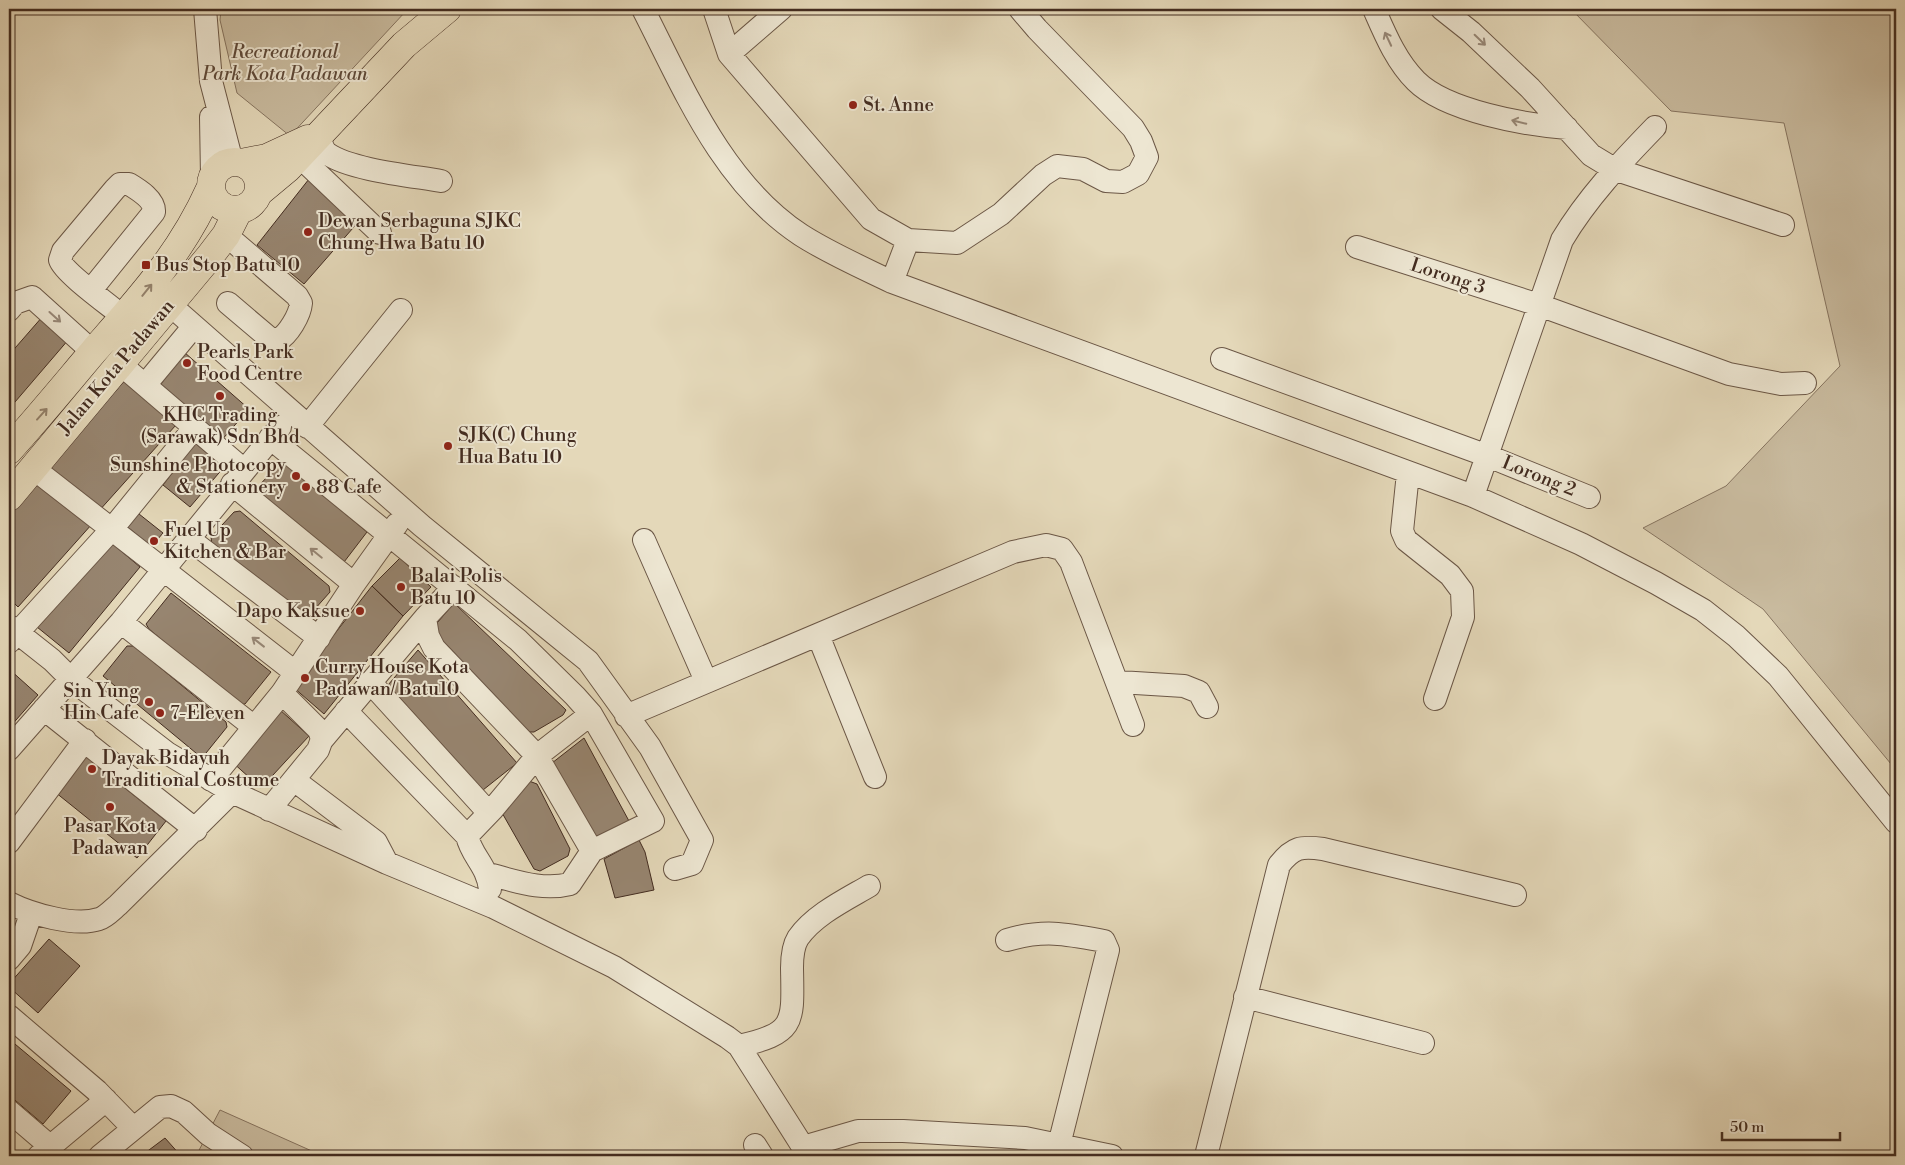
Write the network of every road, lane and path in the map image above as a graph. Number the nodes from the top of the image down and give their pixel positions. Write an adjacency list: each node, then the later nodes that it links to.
1 (206, 9): 15 (street)
2 (447, 9): 12 (main road)
3 (643, 9): 24 (street)
4 (714, 9): 9 (street)
5 (781, 9): 9 (street)
6 (1020, 9): 22 (street)
7 (1374, 9): 11 (street, one-way to 7)
8 (1442, 9): 11 (street, one-way to 11)
9 (729, 54): 22 (street)
10 (1655, 127): 14 (street)
11 (1567, 128): 14 (street)
12 (319, 134): 13 (main road); 15 (main road); 16 (street)
13 (299, 156): 17 (main road); 20 (street)
14 (1614, 169): 19 (street); 29 (street)
15 (224, 173): 17 (main road); 18 (main road); 31 (main road, Jalan Kota Padawan, one-way to 15)
16 (441, 181)
17 (258, 193): 18 (main road)
18 (238, 211): 21 (main road, Jalan Kota Padawan)
19 (1783, 225)
20 (380, 233)
21 (226, 235): 26 (street); 28 (main road, Jalan Kota Padawan)
22 (908, 240): 24 (street)
23 (1357, 247): 29 (street, Lorong 3)
24 (892, 282): 44 (street)
25 (91, 290): 25 (street); 31 (street)
26 (228, 303)
27 (11, 304): 33 (street, one-way to 33)
28 (169, 304): 32 (street); 35 (main road, Jalan Kota Padawan)
29 (1539, 305): 36 (street, Lorong 3); 42 (street)
30 (401, 310): 38 (street)
31 (124, 318): 33 (main road, Jalan Kota Padawan)
32 (194, 326): 37 (street); 38 (street)
33 (93, 352): 41 (main road, Jalan Kota Padawan, one-way to 33)
34 (1222, 359): 42 (street, Lorong 2)
35 (119, 363): 37 (street); 43 (main road, Jalan Kota Padawan)
36 (1805, 383)
37 (145, 385): 39 (street)
38 (299, 420): 40 (street); 49 (street)
39 (195, 427): 45 (street); 50 (street)
40 (270, 438): 45 (street); 51 (street)
41 (9, 450)
42 (1488, 456): 46 (street); 48 (street, Lorong 2)
43 (33, 468): 47 (main road, Jalan Kota Padawan); 50 (street)
44 (1408, 473): 46 (street); 68 (street)
45 (238, 477): 52 (street); 55 (street, one-way to 45)
46 (1473, 496): 86 (street)
47 (9, 497)
48 (1589, 497)
49 (406, 512): 51 (street); 73 (street)
50 (112, 529): 54 (street); 59 (street)
51 (389, 535): 55 (street); 56 (street)
52 (189, 539): 54 (street); 61 (street)
53 (644, 540): 64 (street)
54 (165, 570): 58 (street); 62 (street, one-way to 54)
55 (354, 584): 61 (street)
56 (454, 587): 57 (street); 72 (street)
57 (425, 618): 65 (street); 79 (street)
58 (121, 622): 63 (street); 75 (street)
59 (12, 634): 63 (street)
60 (818, 635): 64 (street); 66 (street); 80 (street)
61 (319, 638): 62 (street)
62 (296, 672): 67 (street)
63 (71, 679): 70 (street); 81 (street)
64 (706, 681): 73 (street)
65 (370, 682): 71 (street); 85 (street)
66 (1119, 682): 69 (street); 74 (street)
67 (282, 692): 75 (street); 77 (street)
68 (1434, 699)
69 (1207, 708)
70 (44, 709): 76 (street); 78 (street)
71 (346, 711): 77 (street); 88 (street)
72 (591, 714): 79 (street); 90 (street)
73 (626, 716): 92 (street)
74 (1134, 725)
75 (254, 727): 81 (street)
76 (85, 740): 87 (street); 89 (street)
77 (322, 740): 82 (street)
78 (9, 749)
79 (537, 756): 85 (street); 90 (street)
80 (875, 776)
81 (211, 780): 83 (street)
82 (294, 780): 84 (street); 91 (street)
83 (232, 792): 84 (street); 87 (street)
84 (270, 810): 91 (street)
85 (489, 813): 88 (street)
86 (1896, 822)
87 (196, 830): 98 (street)
88 (467, 836): 93 (street)
89 (9, 842)
90 (592, 851): 93 (street)
91 (387, 863): 97 (street)
92 (674, 869)
93 (488, 874): 97 (street)
94 (869, 886): 104 (street)
95 (1515, 895): 101 (street)
96 (9, 903): 98 (street)
97 (492, 907): 104 (street)
98 (31, 914): 100 (street)
99 (1007, 940): 108 (street)
100 (9, 959)
101 (1245, 997): 103 (street); 114 (street)
102 (9, 1016): 105 (street)
103 (1423, 1042)
104 (739, 1046): 110 (street)
105 (106, 1100): 107 (street); 109 (street)
106 (9, 1111): 109 (street)
107 (133, 1128): 111 (street); 112 (street)
108 (1059, 1144): 110 (street); 113 (street)
109 (45, 1152)
110 (806, 1152)
111 (100, 1156)
112 (242, 1156)
113 (1112, 1156)
114 (1206, 1156)

